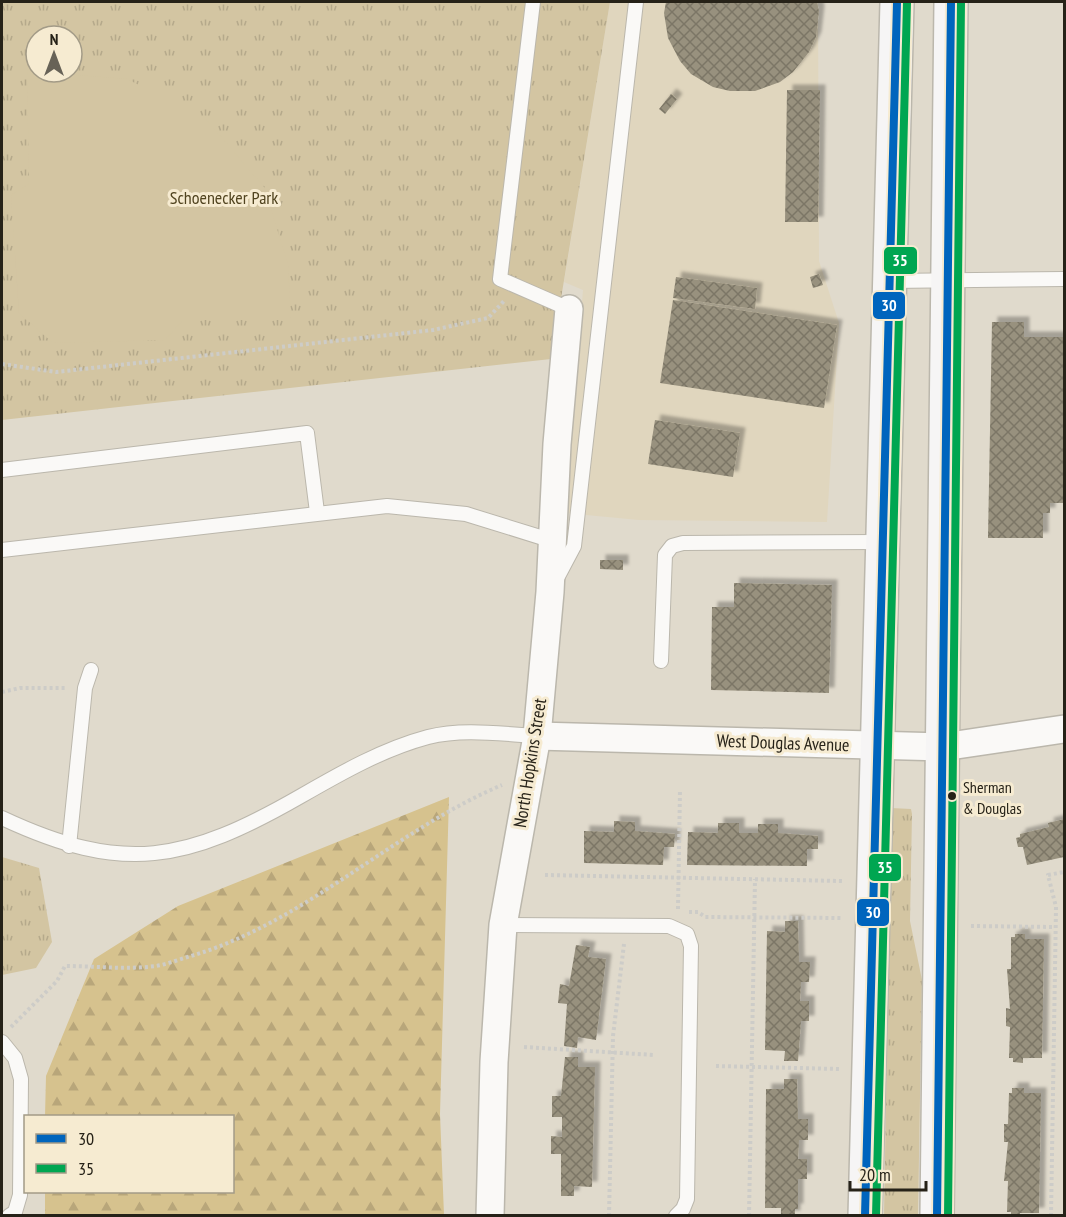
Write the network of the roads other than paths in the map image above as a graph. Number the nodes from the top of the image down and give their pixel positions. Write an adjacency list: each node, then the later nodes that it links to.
1 (532, 2): 8 (lane)
2 (636, 2): 14 (lane)
3 (897, 2): 6 (main road)
4 (951, 2): 7 (main road)
5 (1065, 279): 7 (lane)
6 (889, 281): 7 (lane); 12 (main road)
7 (948, 281): 20 (main road)
8 (569, 309): 11 (street, North Hopkins Street)
9 (2, 470): 10 (lane)
10 (317, 512): 11 (lane); 13 (lane)
11 (553, 540): 14 (street, North Hopkins Street)
12 (882, 542): 15 (lane); 19 (main road)
13 (2, 550)
14 (550, 592): 18 (street, North Hopkins Street)
15 (661, 661)
16 (91, 670): 22 (lane)
17 (1065, 729): 20 (street, West Douglas Avenue)
18 (537, 736): 19 (street, West Douglas Avenue); 22 (lane); 23 (street, North Hopkins Street)
19 (876, 745): 20 (street, West Douglas Avenue); 28 (main road)
20 (943, 747): 29 (main road)
21 (2, 818): 22 (lane)
22 (69, 846)
23 (503, 925): 26 (street, North Hopkins Street); 27 (lane)
24 (4, 1038): 25 (lane)
25 (9, 1215)
26 (490, 1215)
27 (676, 1215)
28 (865, 1215)
29 (938, 1215)

